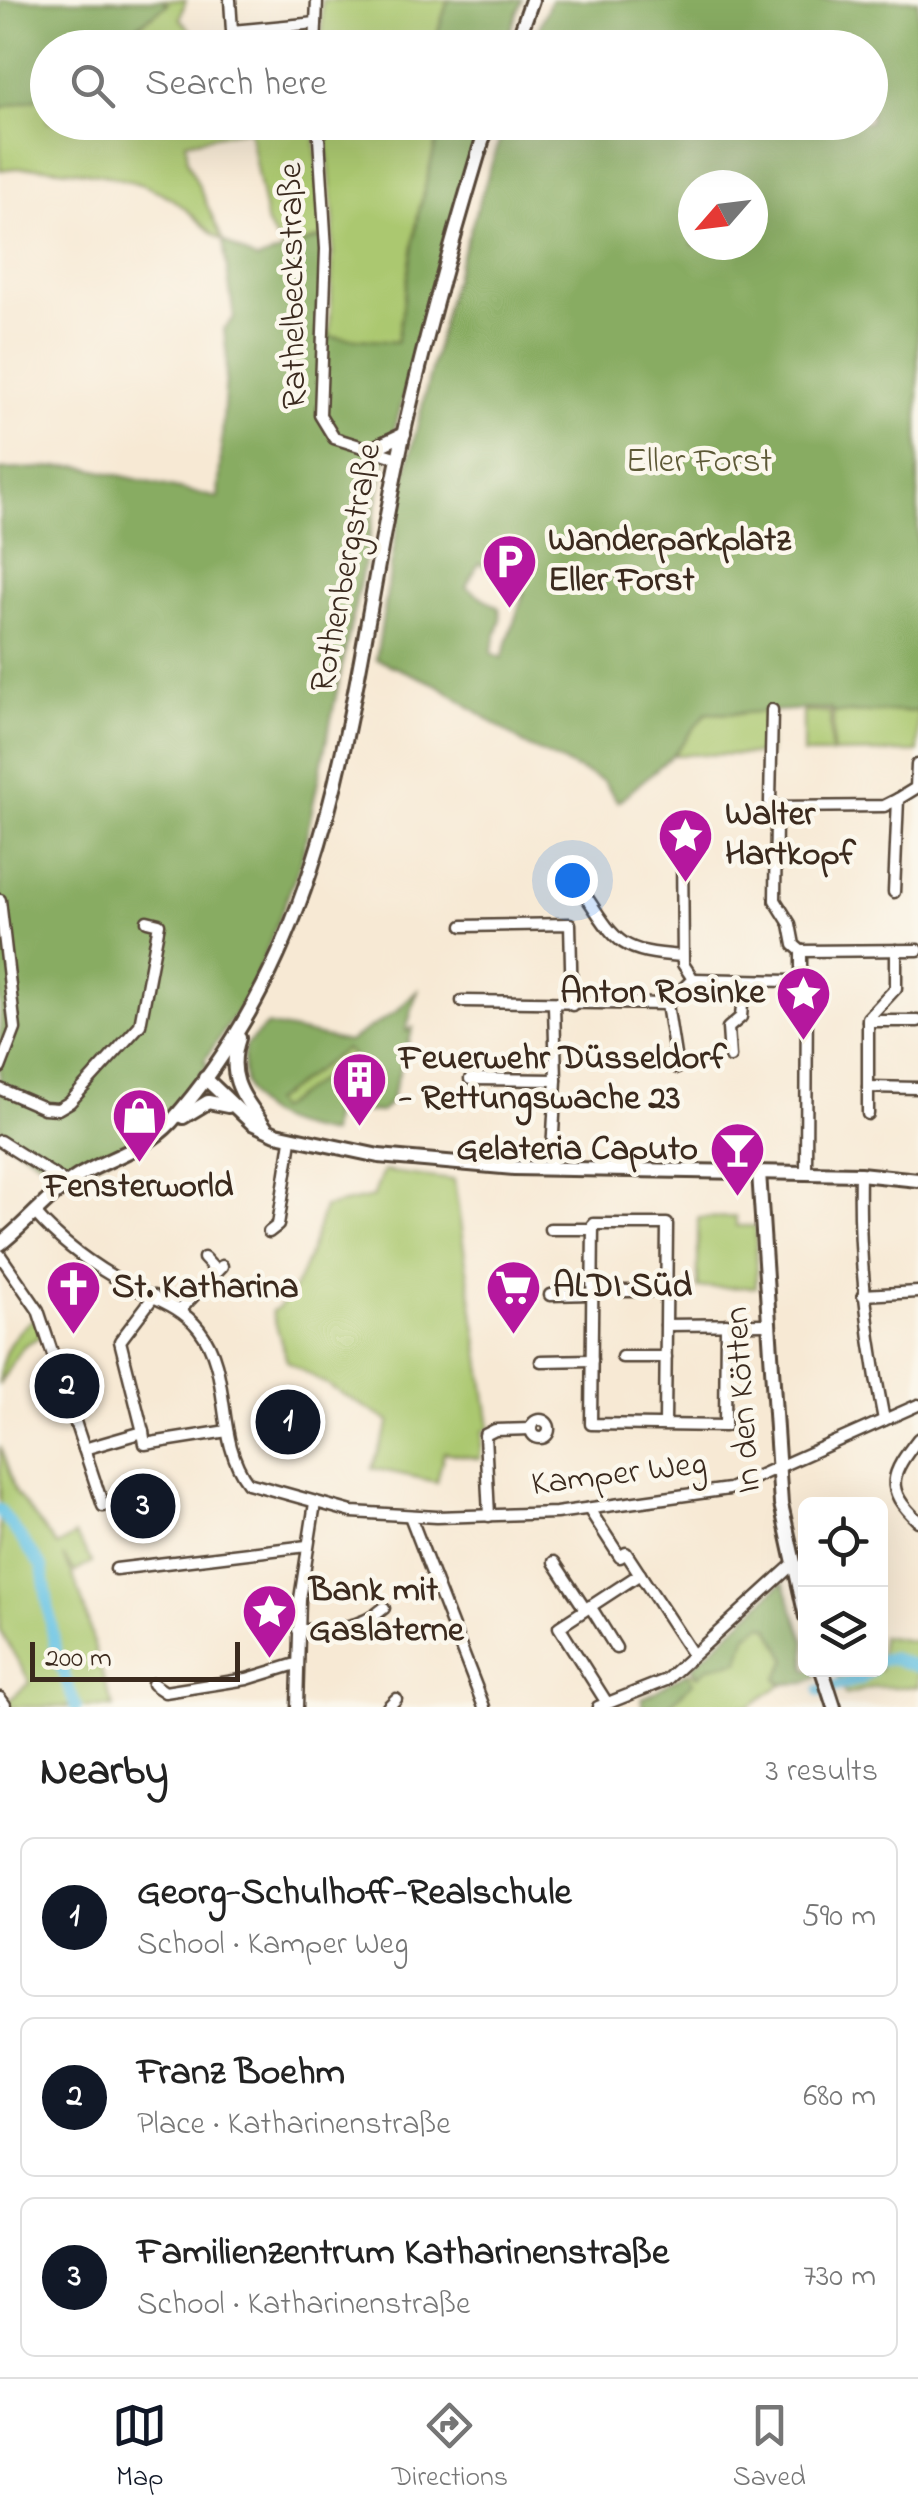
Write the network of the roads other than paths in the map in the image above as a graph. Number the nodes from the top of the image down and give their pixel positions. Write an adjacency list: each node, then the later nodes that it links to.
1 (230, 0): 5 (street)
2 (317, 0): 4 (street)
3 (532, 0): 8 (main road)
4 (316, 23): 6 (street); 7 (street)
5 (232, 30)
6 (254, 30)
7 (316, 30)
8 (521, 30)
9 (319, 140): 12 (street, Rathelbeckstraße)
10 (483, 140): 11 (main road, Rothenbergstraße)
11 (404, 434): 12 (main road); 13 (main road, Rothenbergstraße)
12 (370, 450): 13 (street, Rathelbeckstraße)
13 (398, 458): 37 (main road, Rothenbergstraße)
14 (772, 710): 17 (street)
15 (917, 765): 16 (street)
16 (898, 799): 17 (street); 19 (street)
17 (774, 807): 27 (street)
18 (676, 828): 28 (street)
19 (894, 892)
20 (584, 893): 28 (street)
21 (0, 900): 41 (street)
22 (147, 921): 24 (street)
23 (463, 926): 36 (street)
24 (156, 938): 29 (street); 46 (street)
25 (896, 950): 26 (street); 27 (street); 38 (street)
26 (918, 950)
27 (801, 951): 30 (street)
28 (682, 956): 31 (street)
29 (161, 961)
30 (801, 977): 32 (street); 57 (street)
31 (693, 980): 32 (street); 35 (street)
32 (744, 981): 40 (street)
33 (462, 1002): 34 (street)
34 (554, 1004): 36 (street); 45 (street)
35 (668, 1004): 36 (street); 42 (street)
36 (572, 1005)
37 (247, 1018): 43 (main road, Rothenbergstraße); 52 (main road, Rothenbergstraße)
38 (868, 1021): 39 (street); 47 (street)
39 (918, 1021)
40 (730, 1057)
41 (0, 1068)
42 (677, 1068)
43 (205, 1078): 49 (main road); 51 (main road, Rothenbergstraße); 52 (main road)
44 (470, 1079): 45 (street)
45 (556, 1080): 55 (street)
46 (0, 1088)
47 (868, 1088): 48 (street); 50 (street)
48 (918, 1088)
49 (237, 1111): 51 (main road); 52 (main road)
50 (868, 1114)
51 (168, 1125): 60 (main road)
52 (267, 1129): 53 (main road)
53 (291, 1140): 55 (main road); 64 (street)
54 (0, 1141): 60 (street)
55 (550, 1169): 56 (main road)
56 (764, 1172): 57 (main road); 77 (main road, In den Kötten)
57 (806, 1173): 58 (main road)
58 (860, 1174): 59 (main road); 73 (street)
59 (918, 1180)
60 (68, 1184): 61 (main road)
61 (36, 1214): 65 (main road); 74 (street, Kamper Weg)
62 (550, 1229): 63 (street)
63 (593, 1229): 69 (street); 71 (street)
64 (269, 1232)
65 (0, 1244)
66 (0, 1255): 91 (street)
67 (204, 1258): 75 (street)
68 (623, 1291): 69 (street)
69 (667, 1291): 78 (street)
70 (918, 1292): 73 (street)
71 (592, 1294): 72 (street); 81 (street)
72 (550, 1295)
73 (862, 1295): 84 (street)
74 (154, 1296): 75 (street, Kamper Weg); 89 (street)
75 (180, 1310): 88 (street, Kamper Weg)
76 (726, 1324): 77 (street); 78 (street); 86 (street)
77 (766, 1324): 92 (main road, In den Kötten)
78 (666, 1325): 79 (street)
79 (666, 1356): 80 (street); 86 (street)
80 (622, 1357)
81 (592, 1360): 82 (street); 86 (street)
82 (541, 1361)
83 (916, 1406): 84 (street, Kamper Weg); 85 (street)
84 (884, 1420): 92 (street, Kamper Weg)
85 (918, 1421)
86 (665, 1424)
87 (531, 1429): 97 (street, Kamper Weg)
88 (226, 1431): 89 (street); 93 (street, Kamper Weg)
89 (143, 1432): 91 (street)
90 (918, 1439): 98 (street)
91 (84, 1449): 94 (street)
92 (778, 1468): 95 (street, Kamper Weg); 101 (main road, In den Kötten)
93 (316, 1503): 96 (street, Kamper Weg); 99 (street)
94 (103, 1506)
95 (589, 1509): 97 (street, Kamper Weg); 103 (street)
96 (410, 1516): 97 (street, Kamper Weg); 117 (street)
97 (489, 1516)
98 (918, 1521)
99 (306, 1546): 102 (street); 108 (street)
100 (554, 1562): 107 (street)
101 (792, 1566): 104 (main road); 105 (main road); 110 (street)
102 (116, 1569)
103 (640, 1574): 107 (street); 110 (street)
104 (802, 1587)
105 (798, 1588)
106 (384, 1608): 108 (street)
107 (587, 1608): 109 (street); 115 (street)
108 (298, 1630): 111 (street)
109 (616, 1648)
110 (693, 1655): 115 (street)
111 (296, 1664): 113 (street); 116 (street)
112 (828, 1677): 114 (main road)
113 (152, 1684)
114 (836, 1702)
115 (603, 1705)
116 (297, 1707)
117 (484, 1707)

